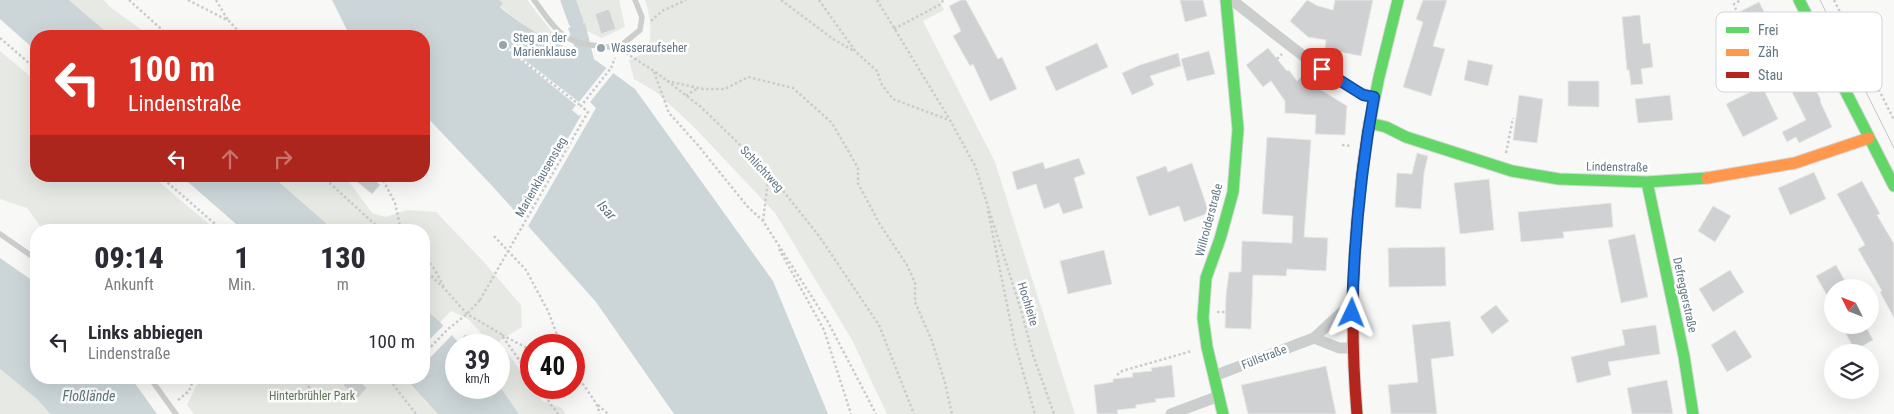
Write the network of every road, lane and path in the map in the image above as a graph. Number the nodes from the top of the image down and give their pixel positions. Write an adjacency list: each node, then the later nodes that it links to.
1 (129, 0): 22 (path)
2 (188, 0): 20 (path)
3 (216, 0): 20 (path)
4 (534, 0): 27 (lane)
5 (635, 0): 24 (lane)
6 (686, 0): 24 (path)
7 (781, 0): 28 (path)
8 (819, 0): 28 (path)
9 (878, 0): 21 (path, Hochleite)
10 (943, 0): 21 (path)
11 (1226, 0): 73 (street, Willroiderstraße)
12 (1232, 0): 39 (street)
13 (1398, 0): 39 (street)
14 (1741, 0): 17 (path)
15 (1799, 0): 18 (street)
16 (1834, 0): 19 (path)
17 (1736, 10)
18 (1805, 12)
19 (1840, 12)
20 (229, 21): 23 (path)
21 (894, 29): 42 (path, Hochleite)
22 (162, 30)
23 (237, 30)
24 (640, 30): 27 (lane)
25 (0, 38): 31 (path)
26 (503, 45): 40 (path)
27 (618, 48): 33 (path, Schlichtweg)
28 (856, 52): 42 (path)
29 (1282, 54): 30 (path)
30 (1277, 59)
31 (30, 64)
32 (611, 68): 40 (path, bridge)
33 (653, 70): 34 (path, Schlichtweg); 56 (path)
34 (667, 81): 35 (path); 38 (path, Schlichtweg)
35 (703, 89): 38 (path); 97 (path)
36 (1846, 92): 45 (street)
37 (1880, 92): 43 (path)
38 (686, 96): 49 (path, Schlichtweg)
39 (1374, 97): 44 (street)
40 (581, 106): 68 (path, Marienklausensteg, bridge)
41 (1513, 118): 48 (path)
42 (950, 120): 55 (path, Hochleite)
43 (1894, 120)
44 (1369, 124): 48 (street, Lindenstraße); 67 (street)
45 (1869, 138): 53 (street, Lindenstraße); 54 (street)
46 (1342, 145): 47 (path)
47 (1348, 146)
48 (1504, 168): 53 (street, Lindenstraße)
49 (769, 173): 56 (path); 96 (path, Schlichtweg)
50 (167, 182): 57 (path)
51 (329, 182): 58 (path)
52 (384, 182): 59 (path)
53 (1647, 182): 103 (street, Defreggerstraße)
54 (1894, 186)
55 (985, 198): 98 (path, Hochleite); 99 (path, Hochleite)
56 (763, 221): 62 (path)
57 (215, 224)
58 (374, 224)
59 (400, 224)
60 (0, 234): 63 (lane)
61 (494, 236): 70 (path)
62 (776, 241): 94 (path); 95 (path)
63 (30, 255)
64 (430, 263): 66 (path)
65 (430, 275): 66 (path)
66 (444, 288): 68 (path)
67 (1352, 313): 71 (street, Füllstraße); 75 (street)
68 (467, 314): 69 (path); 74 (path)
69 (501, 334)
70 (557, 334)
71 (1314, 338): 75 (street); 78 (street, Füllstraße)
72 (510, 347): 76 (path)
73 (1207, 347): 77 (path); 78 (street, Willroiderstraße)
74 (430, 348)
75 (1353, 348): 102 (street)
76 (520, 362)
77 (1117, 374)
78 (1214, 376): 85 (street, Willroiderstraße)
79 (154, 384): 88 (lane)
80 (192, 384): 88 (path)
81 (307, 384): 84 (path)
82 (393, 384): 90 (path)
83 (585, 388): 87 (path)
84 (315, 395)
85 (1220, 396): 100 (street); 101 (street, Willroiderstraße)
86 (547, 399): 91 (path)
87 (596, 403): 92 (path); 93 (path)
88 (170, 406): 89 (lane)
89 (176, 414)
90 (416, 414)
91 (558, 414)
92 (600, 414)
93 (608, 414)
94 (851, 414)
95 (876, 414)
96 (914, 414)
97 (952, 414)
98 (1035, 414)
99 (1054, 414)
100 (1171, 414)
101 (1223, 414)
102 (1357, 414)
103 (1693, 414)

